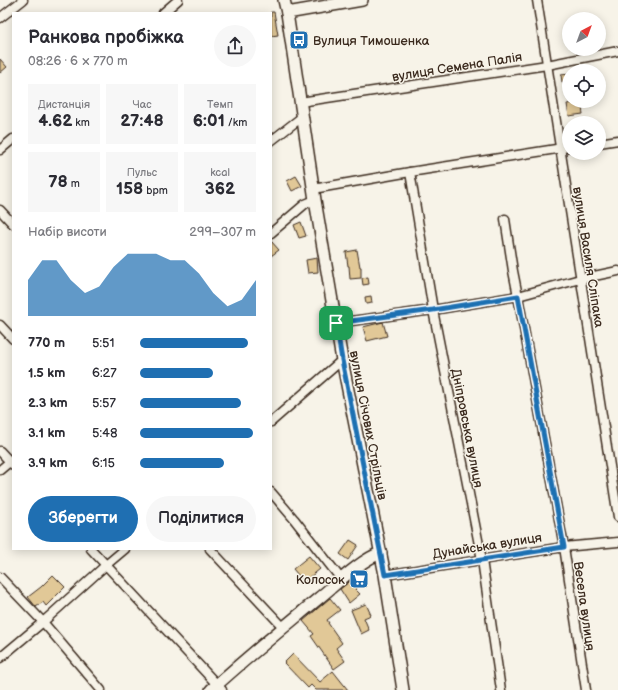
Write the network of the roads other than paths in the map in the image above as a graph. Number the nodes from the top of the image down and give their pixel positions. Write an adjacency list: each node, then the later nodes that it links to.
1 (23, 0): 8 (street)
2 (178, 0): 6 (street)
3 (284, 0): 7 (main road, вулиця Січових Стрільців)
4 (362, 0): 7 (main road)
5 (537, 0): 10 (street, вулиця Василя Сліпака)
6 (169, 11)
7 (287, 13): 11 (main road, вулиця Січових Стрільців)
8 (0, 18)
9 (618, 51): 10 (street, вулиця Семена Палія)
10 (547, 65): 11 (street, вулиця Семена Палія); 17 (street, вулиця Василя Сліпака)
11 (300, 102): 12 (main road, вулиця Січових Стрільців)
12 (302, 117): 14 (street); 20 (main road, вулиця Січових Стрільців)
13 (12, 140): 18 (street)
14 (272, 140)
15 (618, 140): 16 (street)
16 (606, 142)
17 (560, 149): 19 (street); 26 (street, вулиця Василя Сліпака)
18 (0, 150)
19 (410, 172): 20 (street); 28 (street, Дніпровська вулиця)
20 (314, 194): 24 (street); 29 (main road, вулиця Січових Стрільців)
21 (0, 210): 23 (street)
22 (505, 219): 27 (street, Весела вулиця)
23 (12, 223)
24 (272, 232)
25 (618, 271): 26 (street)
26 (580, 279): 27 (street); 38 (street, вулиця Василя Сліпака)
27 (518, 296): 28 (street); 40 (street, Весела вулиця)
28 (433, 310): 29 (street); 45 (street, Дніпровська вулиця)
29 (336, 323): 32 (main road, вулиця Січових Стрільців)
30 (0, 325): 31 (street)
31 (12, 338)
32 (342, 360): 33 (street); 44 (main road, вулиця Січових Стрільців)
33 (272, 421)
34 (0, 451): 35 (street)
35 (12, 462): 36 (street)
36 (0, 470)
37 (272, 493): 49 (street)
38 (618, 517)
39 (618, 542): 40 (street, Дунайська вулиця)
40 (564, 547): 45 (street, Дунайська вулиця); 57 (street, Весела вулиця)
41 (92, 550): 46 (street)
42 (124, 550): 46 (street)
43 (211, 550): 51 (street)
44 (381, 553): 47 (main road, вулиця Січових Стрільців); 49 (main road)
45 (482, 560): 47 (street, Дунайська вулиця); 56 (street, Дніпровська вулиця)
46 (106, 565): 50 (street); 53 (street)
47 (385, 575): 55 (main road, вулиця Січових Стрільців)
48 (0, 577): 50 (street)
49 (341, 579): 51 (main road)
50 (43, 622): 52 (street); 54 (street)
51 (284, 628): 53 (main road)
52 (0, 658)
53 (217, 688)
54 (101, 690)
55 (403, 690)
56 (501, 690)
57 (586, 690)

